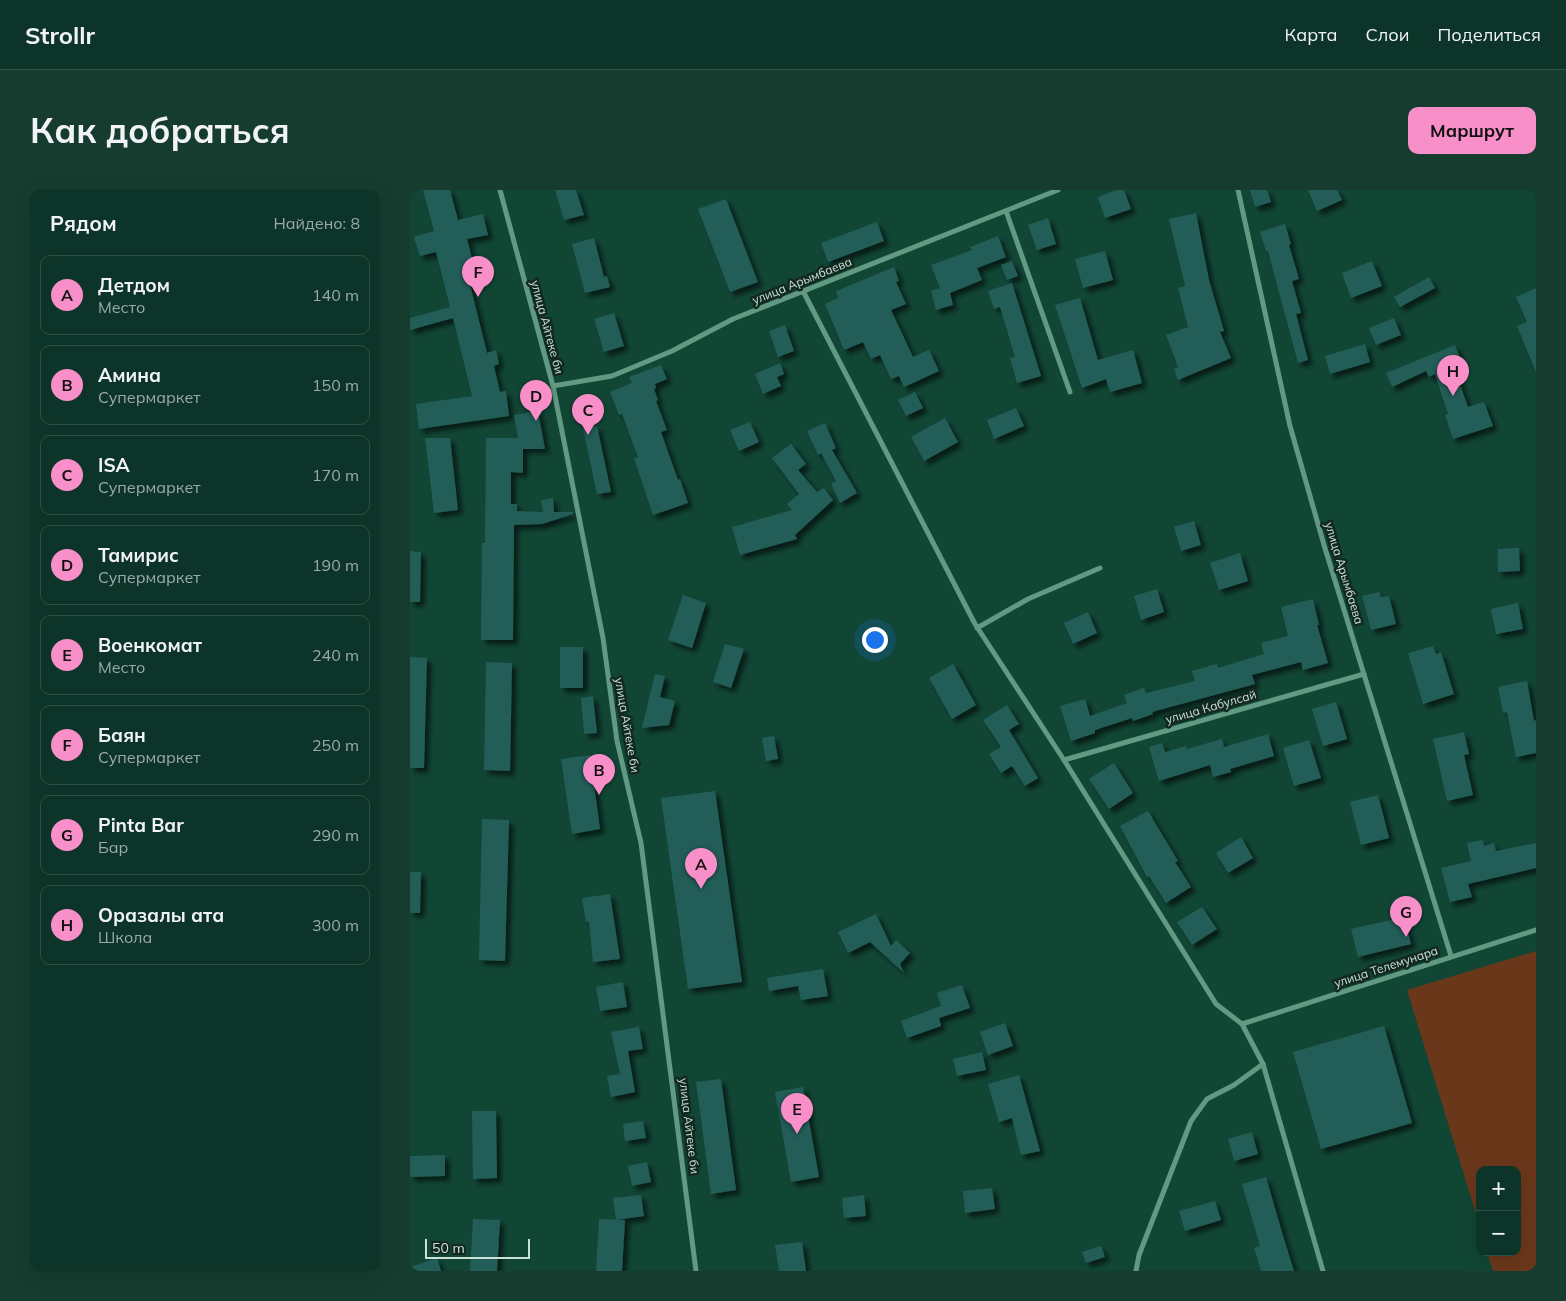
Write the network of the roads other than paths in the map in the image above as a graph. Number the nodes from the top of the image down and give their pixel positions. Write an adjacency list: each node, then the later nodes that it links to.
1 (500, 190): 6 (street, улица Айтеке би)
2 (1058, 190): 4 (street, улица Арымбаева)
3 (1238, 190): 10 (street, улица Арымбаева)
4 (1006, 211): 5 (street, улица Арымбаева); 7 (street)
5 (804, 291): 6 (street, улица Арымбаева); 9 (street)
6 (553, 386): 16 (street, улица Айтеке би)
7 (1070, 392)
8 (1100, 568): 9 (street)
9 (976, 626): 11 (street)
10 (1364, 674): 11 (street, улица Кабулсай); 13 (street, улица Арымбаева)
11 (1064, 760): 14 (street)
12 (1536, 930): 13 (street, улица Телемунара)
13 (1450, 956): 14 (street, улица Телемунара)
14 (1242, 1024): 15 (street)
15 (1262, 1064): 17 (street); 18 (street)
16 (696, 1271)
17 (1136, 1271)
18 (1323, 1271)

